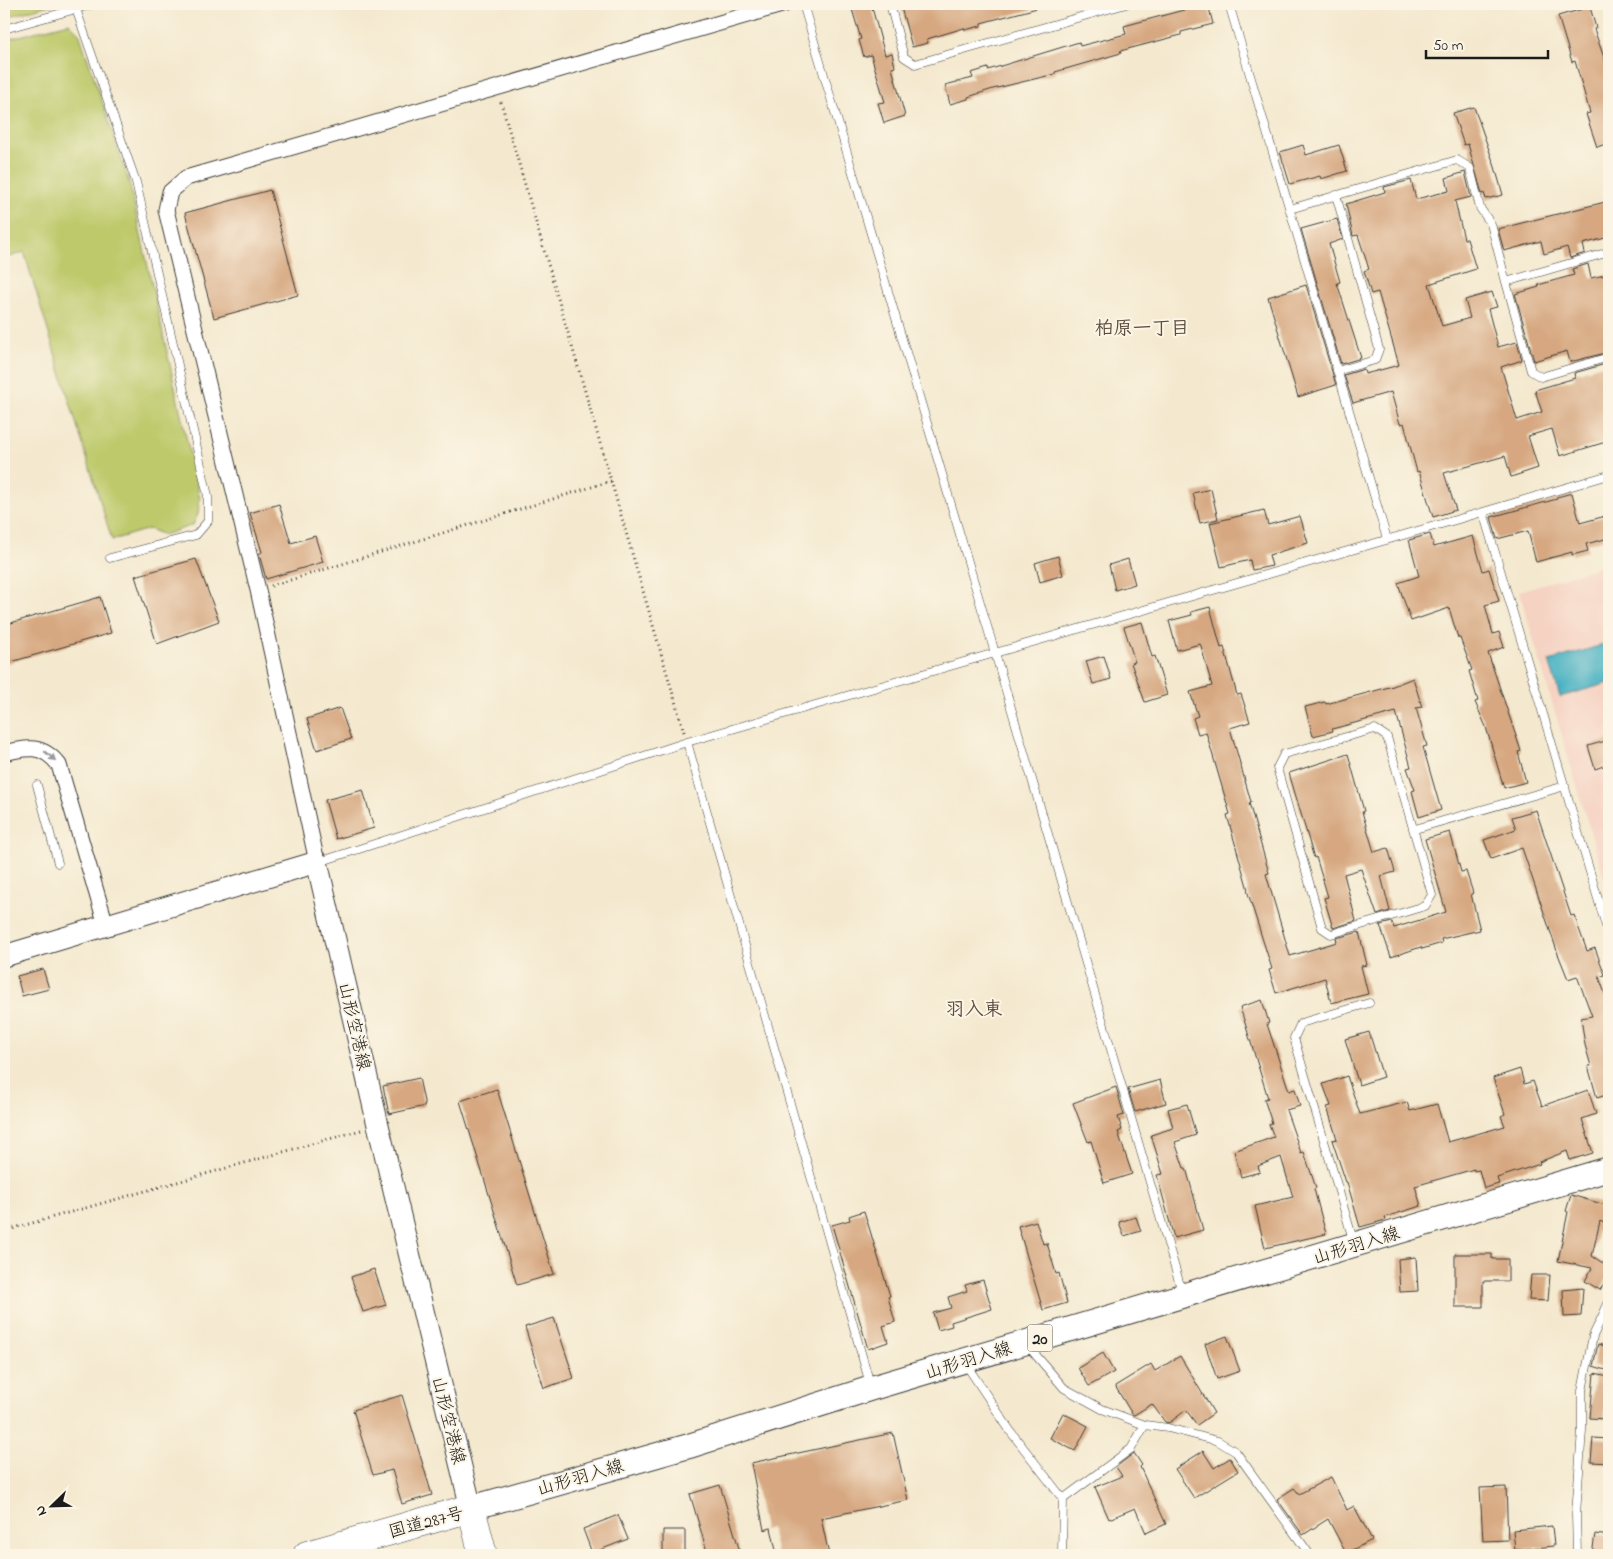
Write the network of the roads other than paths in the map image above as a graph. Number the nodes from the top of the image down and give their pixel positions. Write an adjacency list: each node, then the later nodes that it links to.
1 (93, 4): 7 (lane)
2 (785, 4): 25 (street)
3 (802, 4): 19 (lane)
4 (890, 4): 5 (lane)
5 (1126, 4)
6 (1229, 4): 10 (lane)
7 (76, 9): 8 (lane); 18 (lane)
8 (4, 30)
9 (1336, 195): 10 (lane); 12 (lane); 14 (lane)
10 (1290, 209): 14 (lane)
11 (1609, 252): 12 (lane)
12 (1506, 282): 13 (lane)
13 (1609, 357)
14 (1338, 371): 17 (lane)
15 (1609, 475): 16 (lane)
16 (1483, 512): 17 (lane); 23 (lane)
17 (1388, 539): 19 (lane)
18 (110, 558)
19 (995, 653): 20 (lane); 33 (lane)
20 (687, 742): 25 (lane); 37 (lane)
21 (4, 753): 27 (street, one-way to 27)
22 (37, 785): 26 (lane)
23 (1565, 786): 24 (lane); 28 (lane)
24 (1415, 829): 24 (lane)
25 (317, 862): 27 (main road); 40 (main road, 山形空港線)
26 (58, 863)
27 (106, 925): 29 (main road)
28 (1609, 936)
29 (4, 956)
30 (1369, 1003): 32 (lane)
31 (1609, 1169): 32 (main road, 山形羽入線 / 20)
32 (1355, 1245): 33 (main road, 山形羽入線 / 20)
33 (1183, 1297): 35 (main road, 山形羽入線 / 20)
34 (1609, 1302): 45 (lane)
35 (1025, 1343): 36 (main road, 山形羽入線 / 20); 38 (lane)
36 (964, 1361): 37 (main road, 山形羽入線 / 20); 39 (lane)
37 (872, 1388): 40 (main road, 山形羽入線 / 20)
38 (1145, 1425): 39 (lane); 44 (lane)
39 (1063, 1499): 43 (lane)
40 (470, 1508): 41 (highway, 国道287号); 42 (highway, 国道287号)
41 (307, 1555)
42 (482, 1555)
43 (1062, 1555)
44 (1310, 1555)
45 (1577, 1555)

